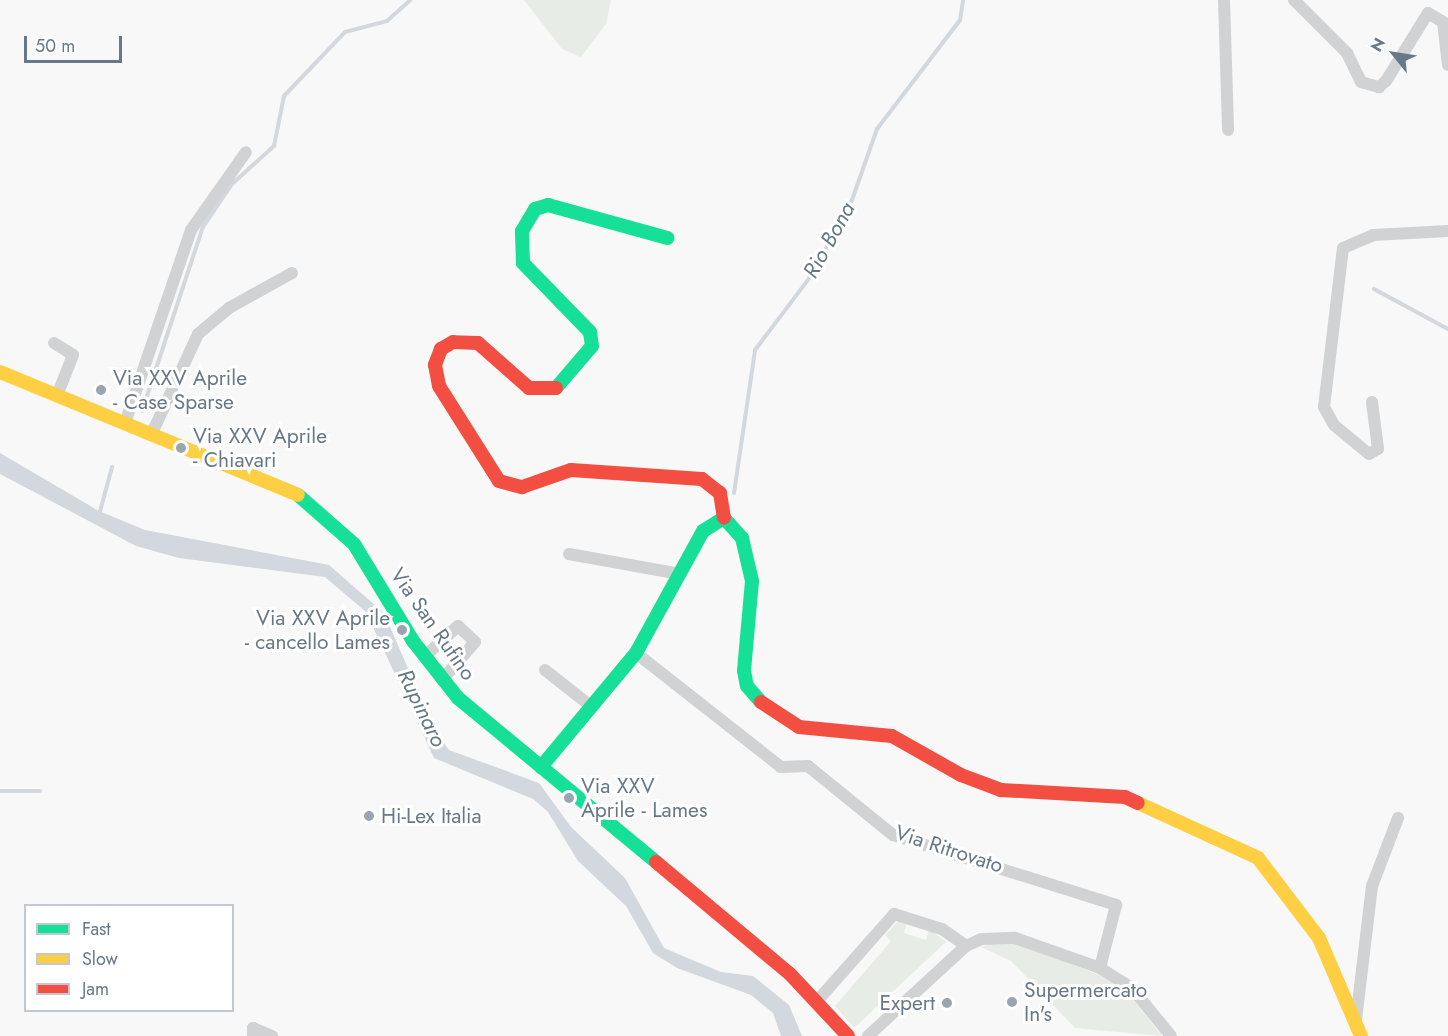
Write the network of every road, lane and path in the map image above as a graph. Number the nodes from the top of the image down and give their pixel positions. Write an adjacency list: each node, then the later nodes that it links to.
1 (1224, 0): 4 (street)
2 (1294, 0): 3 (street)
3 (1448, 65)
4 (1228, 130)
5 (246, 152): 13 (street)
6 (1448, 231): 12 (street)
7 (668, 238): 15 (street)
8 (292, 273): 14 (street)
9 (54, 343): 11 (street)
10 (0, 372): 11 (street, Via San Rufino)
11 (58, 393): 13 (street, Via San Rufino)
12 (1372, 402)
13 (126, 420): 14 (street, Via San Rufino)
14 (153, 431): 19 (street, Via San Rufino)
15 (724, 518): 17 (street); 28 (street)
16 (569, 554): 17 (street)
17 (680, 574): 18 (street)
18 (636, 653): 22 (street); 26 (street, Via Ritrovato)
19 (424, 657): 21 (street, Via San Rufino); 21 (street)
20 (544, 670): 22 (street)
21 (442, 680): 23 (street, Via San Rufino)
22 (592, 707): 23 (street)
23 (541, 767): 27 (street, Via San Rufino)
24 (1398, 818): 28 (street)
25 (966, 946): 26 (street); 27 (street); 32 (street)
26 (1100, 968): 33 (street)
27 (818, 1000): 31 (street, Via San Rufino)
28 (1356, 1020): 34 (street)
29 (254, 1036): 30 (street)
30 (272, 1036)
31 (848, 1036)
32 (868, 1036)
33 (1171, 1036)
34 (1361, 1036)

